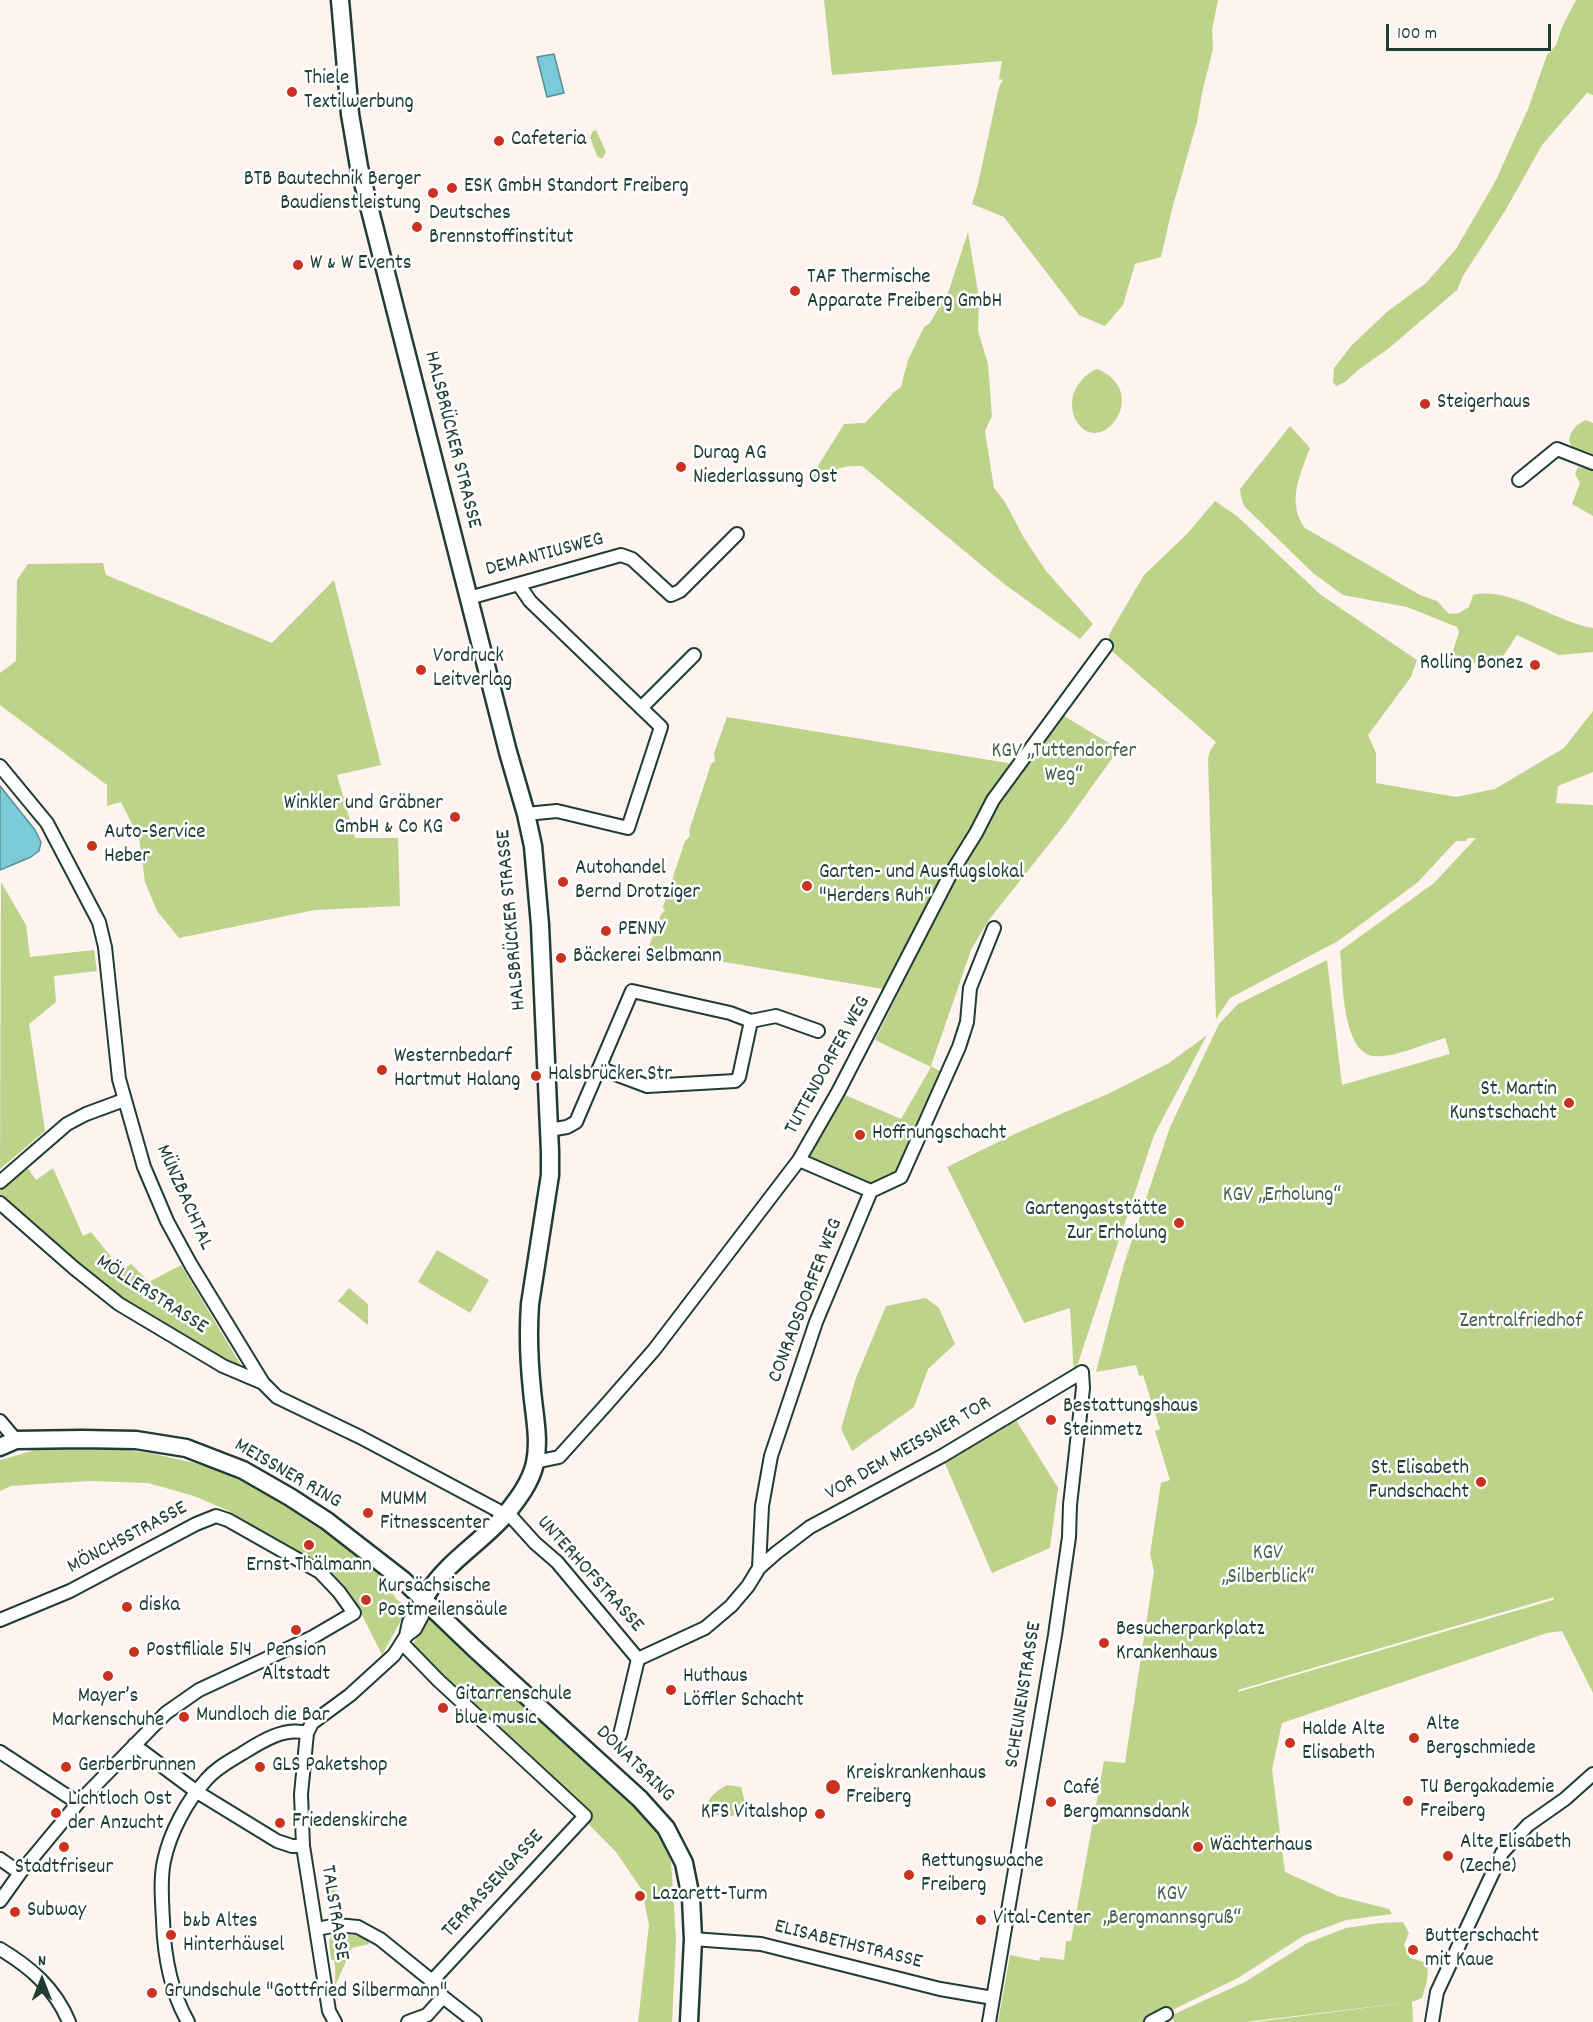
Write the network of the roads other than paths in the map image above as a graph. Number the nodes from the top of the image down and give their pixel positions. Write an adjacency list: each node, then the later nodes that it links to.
1 (340, 0): 6 (main road, HALSBRÜCKER STRASSE)
2 (1593, 463): 3 (street)
3 (1519, 480)
4 (737, 534): 5 (street, DEMANTIUSWEG)
5 (519, 585): 6 (street, DEMANTIUSWEG); 9 (street)
6 (469, 598): 11 (main road, HALSBRÜCKER STRASSE)
7 (1106, 646): 18 (street, TUTTENDORFER WEG)
8 (694, 655): 9 (street)
9 (641, 708): 11 (street)
10 (0, 766): 16 (street, MÜNZBACHTAL)
11 (526, 814): 17 (main road, HALSBRÜCKER STRASSE)
12 (994, 928): 20 (street)
13 (751, 1021): 14 (street); 15 (street); 15 (street)
14 (818, 1031)
15 (599, 1068): 17 (street)
16 (124, 1100): 19 (street); 23 (street, MÜNZBACHTAL)
17 (549, 1130): 27 (main road, HALSBRÜCKER STRASSE)
18 (799, 1160): 20 (street); 27 (street, TUTTENDORFER WEG)
19 (0, 1182)
20 (871, 1191): 29 (street, CONRADSDORFER WEG)
21 (0, 1203): 23 (street, MÖLLERSTRASSE)
22 (1082, 1372): 29 (street, VOR DEM MEISSNER TOR); 50 (street, SCHEUNENSTRASSE)
23 (263, 1383): 28 (street, MÜNZBACHTAL)
24 (0, 1421): 25 (street)
25 (16, 1440): 26 (main road, MEISSNER RING); 30 (main road, MEISSNER RING)
26 (0, 1446)
27 (535, 1462): 28 (main road, HALSBRÜCKER STRASSE)
28 (505, 1514): 30 (main road, HALSBRÜCKER STRASSE); 33 (street, UNTERHOFSTRASSE)
29 (759, 1568): 33 (street)
30 (424, 1599): 32 (street); 46 (main road, DONATSRING)
31 (0, 1620): 36 (street, MÖNCHSSTRASSE)
32 (404, 1639): 34 (street); 48 (street, TERRASSENGASSE)
33 (638, 1659): 35 (street, UNTERHOFSTRASSE)
34 (307, 1733): 39 (street); 41 (street, TALSTRASSE)
35 (620, 1735)
36 (134, 1745): 39 (street); 40 (street)
37 (0, 1752): 40 (street)
38 (1593, 1774): 60 (street)
39 (197, 1792): 41 (street); 54 (street)
40 (78, 1803): 43 (street)
41 (303, 1845): 45 (street, TALSTRASSE)
42 (0, 1859): 43 (street)
43 (20, 1873): 44 (street)
44 (0, 1901)
45 (317, 1929): 48 (street); 52 (street, TALSTRASSE)
46 (693, 1939): 50 (street, ELISABETHSTRASSE); 57 (main road, DONATSRING)
47 (0, 1949): 53 (street)
48 (432, 1981): 49 (street)
49 (443, 1997): 55 (street); 56 (street)
50 (993, 1998): 58 (street, SCHEUNENSTRASSE)
51 (1166, 2014): 59 (street)
52 (332, 2021)
53 (69, 2022)
54 (188, 2022)
55 (408, 2022)
56 (475, 2022)
57 (689, 2022)
58 (988, 2022)
59 (1151, 2022)
60 (1432, 2022)

